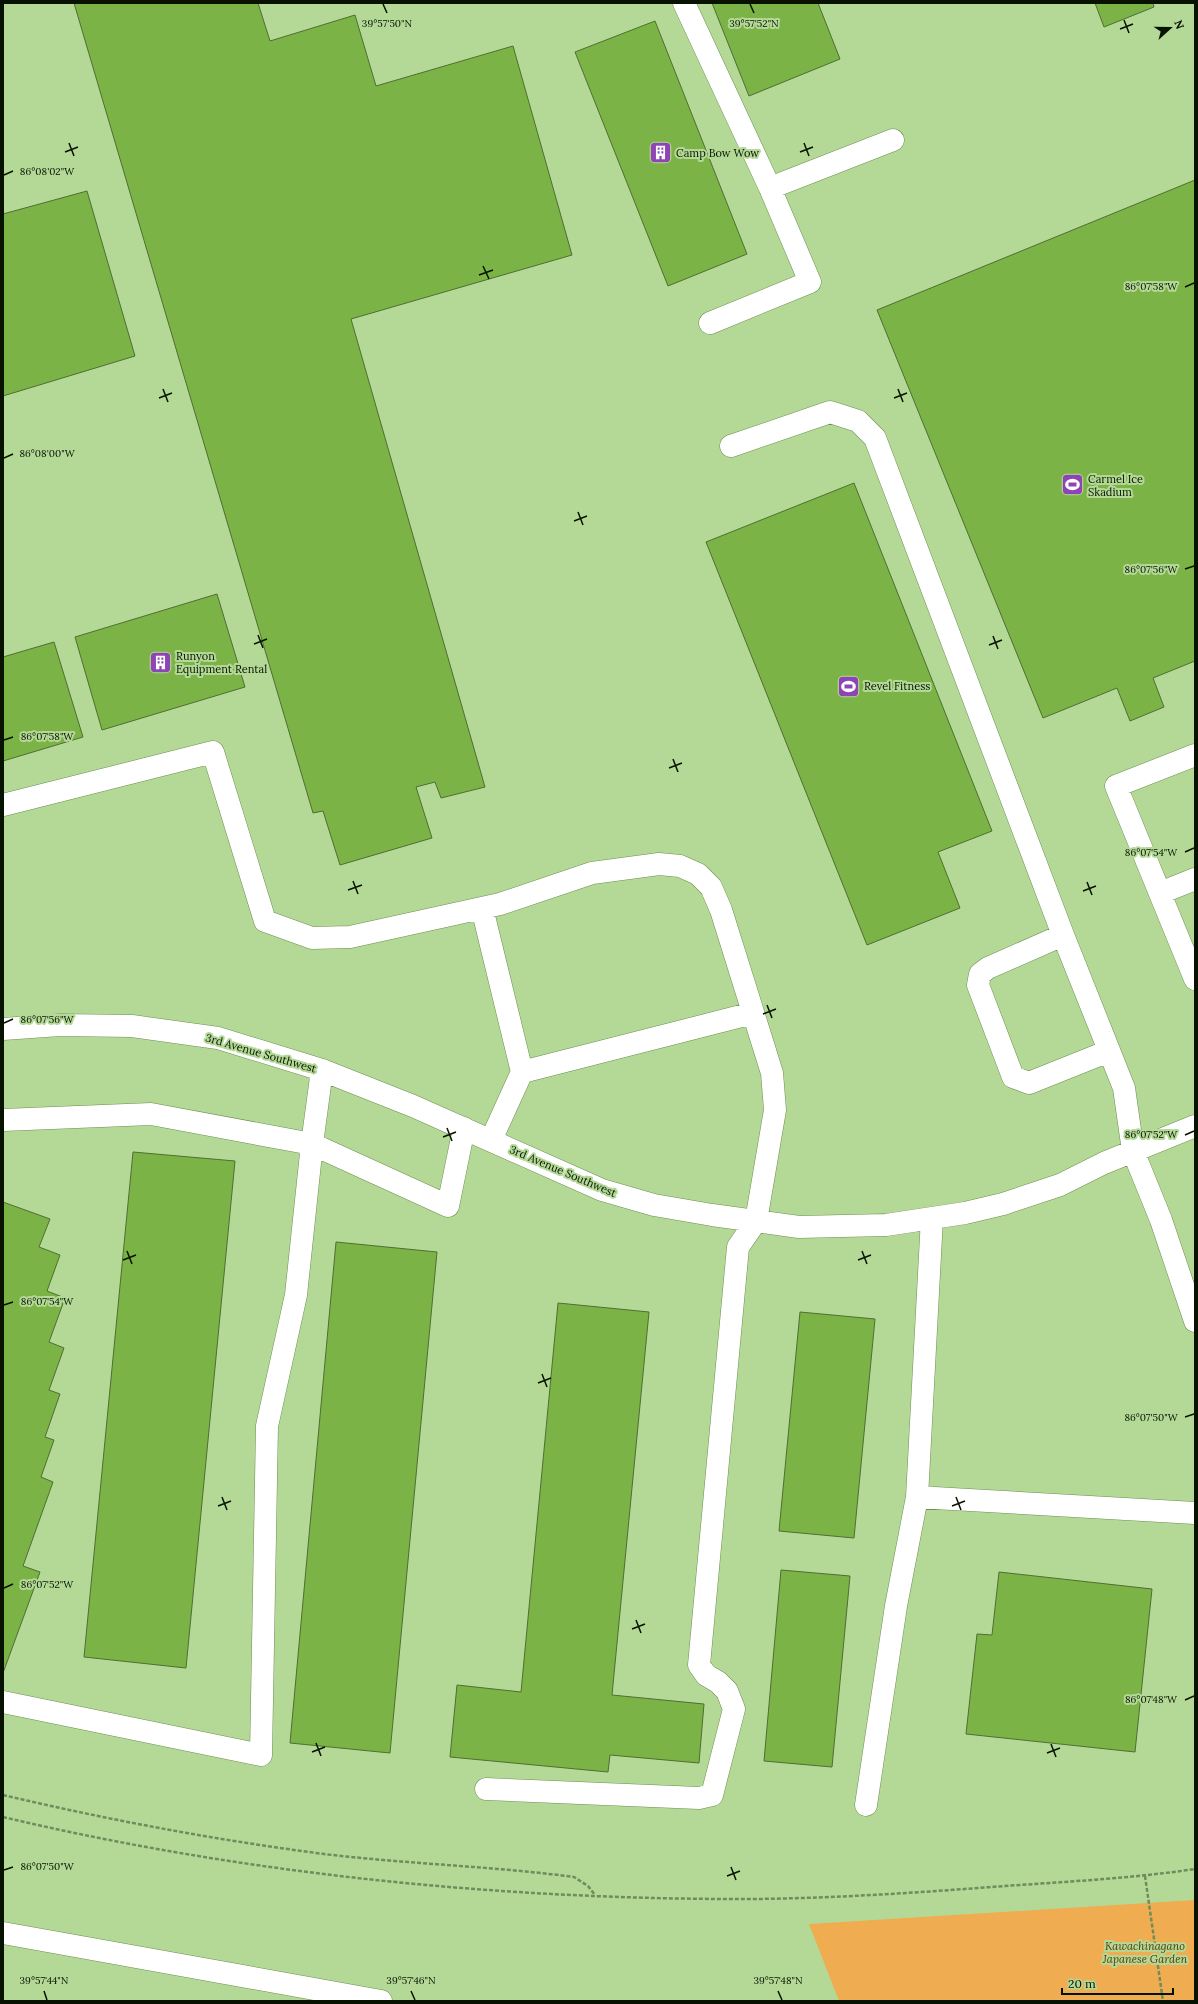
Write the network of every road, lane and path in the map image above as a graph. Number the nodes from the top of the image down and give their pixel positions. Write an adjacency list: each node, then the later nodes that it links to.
1 (684, 3): 3 (street)
2 (893, 140): 3 (street)
3 (770, 188): 4 (street)
4 (710, 323)
5 (731, 446): 11 (street)
6 (1195, 755): 9 (street)
7 (3, 805): 10 (street)
8 (1195, 879): 9 (street)
9 (1160, 893): 12 (street)
10 (482, 908): 13 (street); 17 (street)
11 (1063, 935): 15 (street); 15 (street)
12 (1195, 979)
13 (753, 1013): 17 (street); 25 (street)
14 (3, 1029): 16 (street, 3rd Avenue Southwest)
15 (1109, 1051): 23 (street)
16 (322, 1070): 20 (street, 3rd Avenue Southwest); 22 (street)
17 (522, 1072): 21 (street)
18 (3, 1120): 22 (street)
19 (1195, 1126): 23 (street, 3rd Avenue Southwest)
20 (464, 1128): 21 (street, 3rd Avenue Southwest); 22 (street)
21 (491, 1140): 25 (street, 3rd Avenue Southwest)
22 (312, 1144): 29 (street)
23 (1133, 1151): 24 (street, 3rd Avenue Southwest); 26 (street)
24 (932, 1218): 25 (street, 3rd Avenue Southwest); 27 (street)
25 (756, 1221): 30 (street)
26 (1195, 1321)
27 (917, 1498): 28 (street); 32 (street)
28 (1195, 1513)
29 (3, 1702)
30 (486, 1789)
31 (3, 1796): 36 (path)
32 (866, 1805)
33 (3, 1817): 36 (path)
34 (1195, 1869): 35 (path)
35 (1145, 1876): 36 (path); 39 (path)
36 (596, 1896)
37 (3, 1933): 38 (street)
38 (381, 2001)
39 (1164, 2001)

